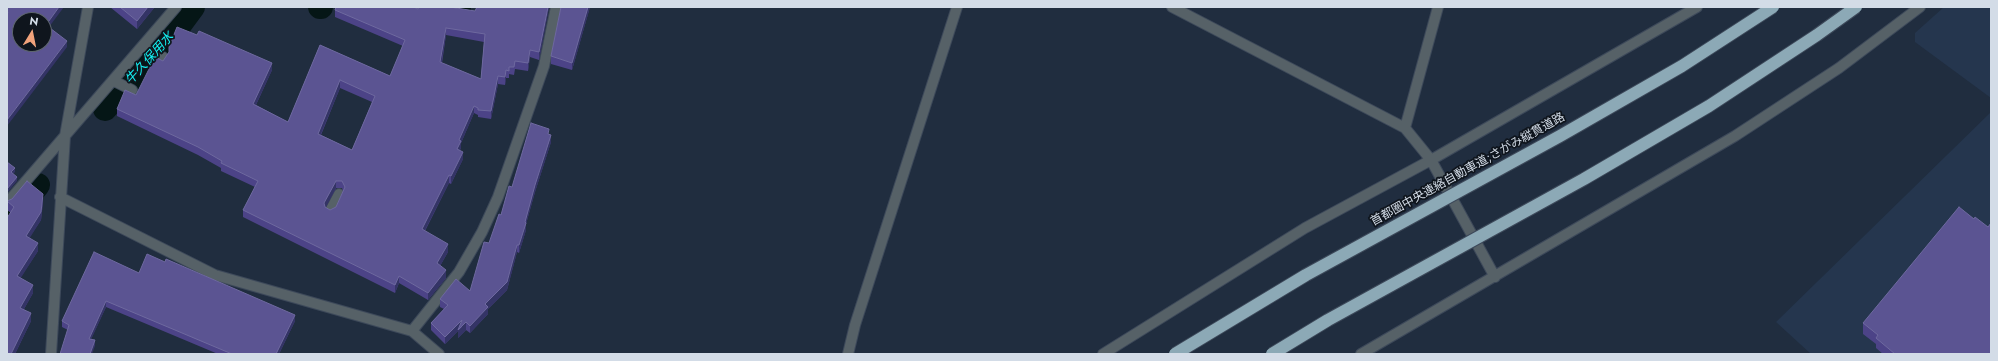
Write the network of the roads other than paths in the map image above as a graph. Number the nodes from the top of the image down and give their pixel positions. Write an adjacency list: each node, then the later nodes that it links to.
1 (88, 7): 16 (street)
2 (175, 7): 11 (street)
3 (556, 7): 23 (street)
4 (958, 7): 26 (street)
5 (1172, 7): 15 (street)
6 (1438, 7): 15 (street)
7 (1697, 7): 17 (street)
8 (1773, 7): 28 (highway, 首都圏中央連絡自動車道;さがみ縦貫道路, bridge)
9 (1856, 7): 29 (highway, bridge)
10 (1920, 7): 22 (street)
11 (145, 48): 12 (street); 13 (street)
12 (163, 57)
13 (116, 82): 14 (street); 16 (street)
14 (132, 90)
15 (1405, 128): 17 (street)
16 (65, 136): 19 (street); 20 (street)
17 (1431, 160): 22 (street); 27 (street)
18 (339, 194): 21 (street)
19 (60, 197): 23 (street); 24 (street)
20 (7, 203)
21 (330, 211)
22 (1495, 277): 30 (street)
23 (412, 331): 25 (street)
24 (51, 354)
25 (438, 354)
26 (848, 354)
27 (1103, 354)
28 (1175, 354)
29 (1272, 354)
30 (1361, 354)

